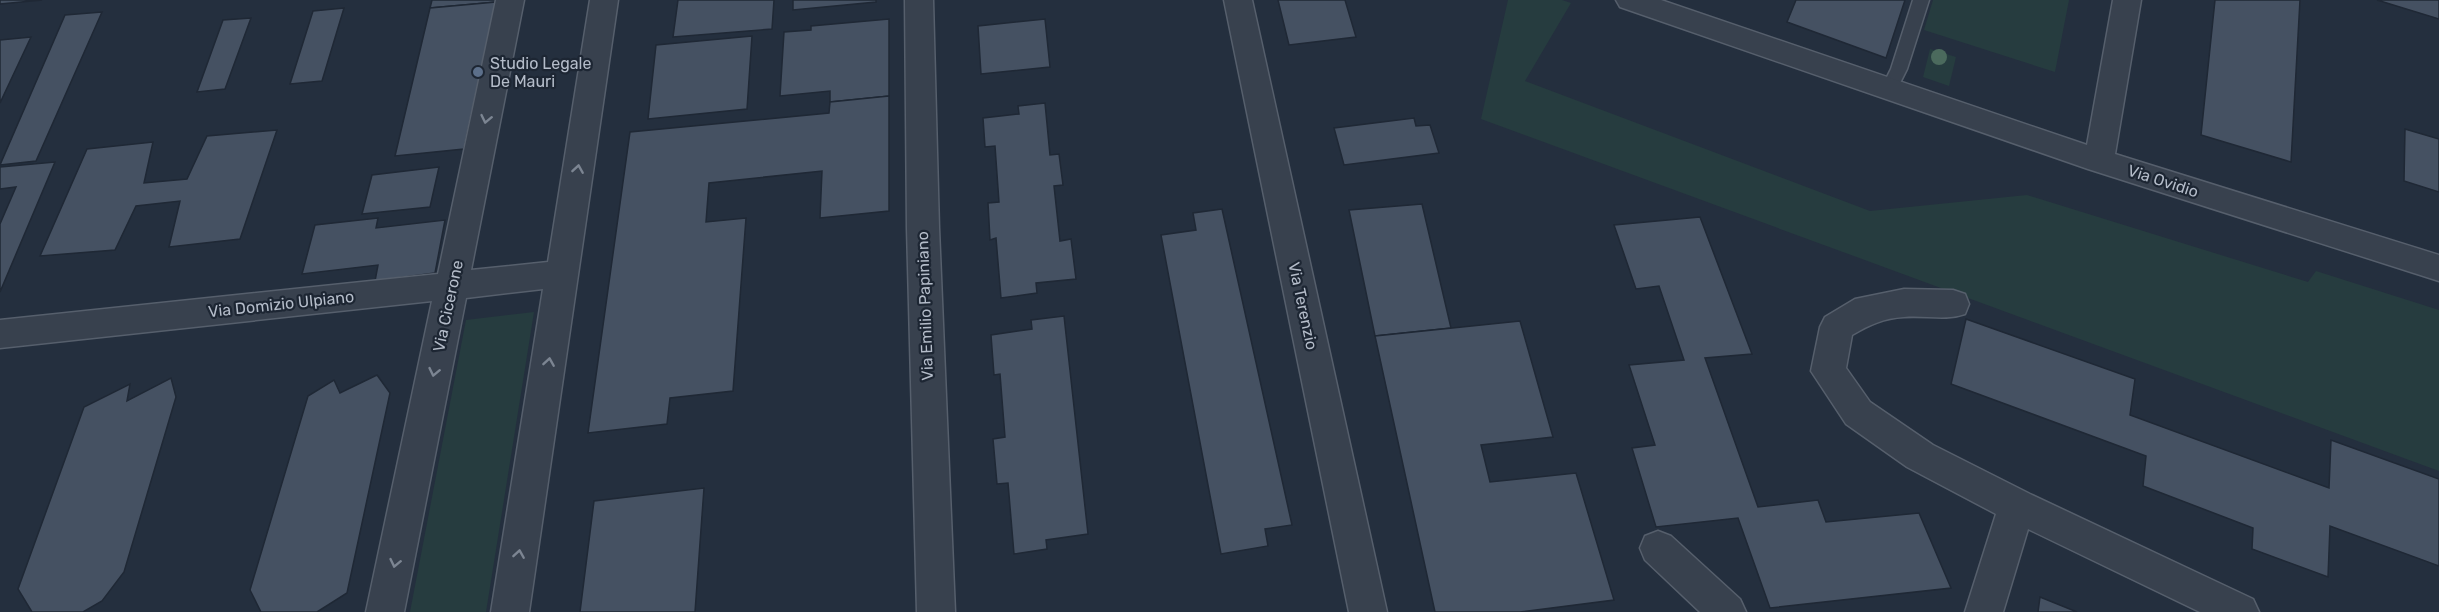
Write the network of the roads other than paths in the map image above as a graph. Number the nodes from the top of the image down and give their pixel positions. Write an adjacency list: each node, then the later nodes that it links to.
1 (510, 0): 12 (street, Via Cicerone, one-way to 12)
2 (604, 0): 11 (street, one-way to 2)
3 (919, 0): 20 (street, Via Emilio Papiniano)
4 (1238, 0): 21 (street, Via Terenzio)
5 (1630, 0): 8 (street, Via Ovidio)
6 (1921, 0): 8 (lane)
7 (2127, 0): 9 (street)
8 (1889, 89): 9 (street, Via Ovidio)
9 (2099, 161): 10 (street, Via Ovidio)
10 (2439, 268)
11 (562, 274): 12 (street, Via Domizio Ulpiano); 19 (street, one-way to 11)
12 (452, 286): 14 (street, Via Domizio Ulpiano); 18 (street, Via Cicerone, one-way to 18)
13 (1953, 304): 15 (street)
14 (0, 334)
15 (2017, 506): 17 (street); 23 (street)
16 (1658, 548): 22 (street)
17 (2228, 609)
18 (385, 612)
19 (510, 612)
20 (936, 612)
21 (1368, 612)
22 (1728, 612)
23 (1984, 612)

